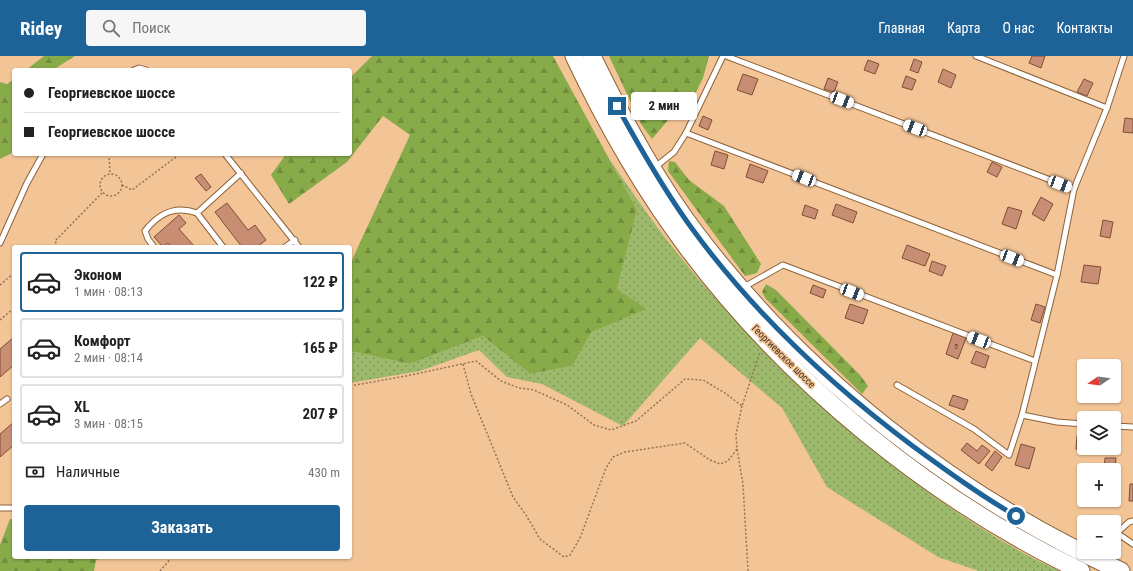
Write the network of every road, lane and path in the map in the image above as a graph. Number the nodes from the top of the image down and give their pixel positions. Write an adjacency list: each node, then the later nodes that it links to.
1 (574, 56): 32 (main road, Георгиевское шоссе)
2 (592, 56): 12 (main road, Георгиевское шоссе)
3 (724, 56): 7 (lane); 16 (lane)
4 (976, 56): 6 (lane)
5 (1124, 56): 6 (lane)
6 (1107, 108): 16 (lane)
7 (686, 133): 12 (lane); 27 (lane)
8 (42, 156): 20 (lane)
9 (109, 156): 14 (path)
10 (177, 156): 15 (path)
11 (227, 156): 13 (lane)
12 (653, 169): 29 (main road, Георгиевское шоссе)
13 (241, 173): 18 (lane); 19 (lane)
14 (110, 174): 15 (path); 17 (path)
15 (122, 185): 17 (path)
16 (1074, 189): 27 (lane)
17 (102, 192): 21 (path)
18 (197, 213): 22 (lane); 23 (lane)
19 (294, 240): 24 (lane); 25 (lane)
20 (0, 243)
21 (57, 245)
22 (152, 245)
23 (221, 245)
24 (288, 245)
25 (298, 245)
26 (12, 275): 28 (path)
27 (1057, 275): 33 (lane)
28 (0, 285)
29 (741, 289): 33 (lane); 53 (main road, Георгиевское шоссе)
30 (12, 310): 31 (path)
31 (0, 320)
32 (769, 343): 39 (path); 52 (main road, Георгиевское шоссе)
33 (1035, 361): 40 (lane)
34 (463, 364): 36 (path); 39 (path); 44 (path)
35 (897, 385): 40 (lane)
36 (352, 386)
37 (7, 399): 38 (lane)
38 (0, 404)
39 (742, 406): 44 (path)
40 (1022, 414): 41 (lane)
41 (1077, 423)
42 (1121, 426): 43 (lane)
43 (1133, 427)
44 (737, 449): 51 (path)
45 (0, 508): 46 (lane)
46 (12, 508)
47 (1133, 521): 48 (lane)
48 (1133, 544)
49 (170, 559): 50 (path)
50 (160, 571)
51 (748, 571)
52 (1081, 571)
53 (1121, 571)

